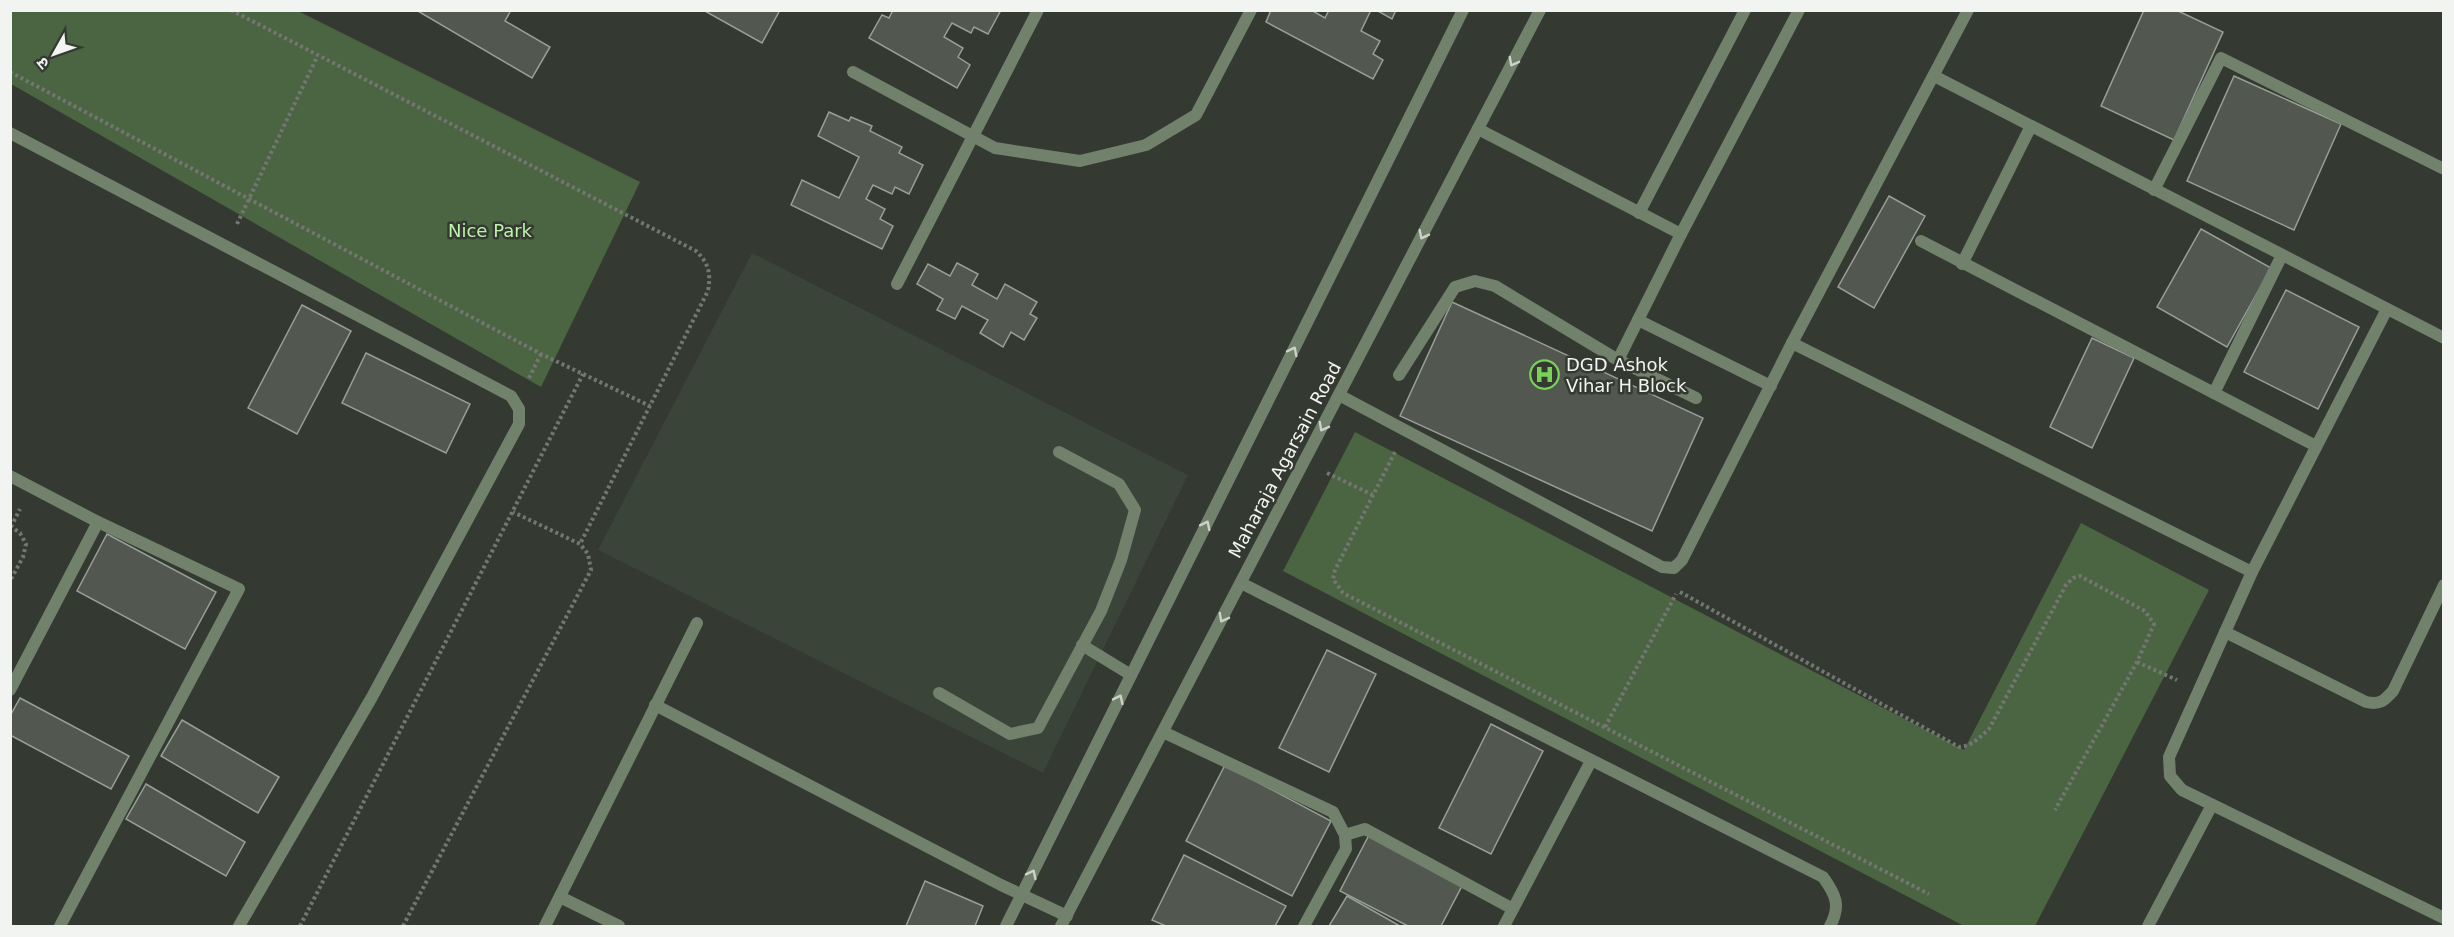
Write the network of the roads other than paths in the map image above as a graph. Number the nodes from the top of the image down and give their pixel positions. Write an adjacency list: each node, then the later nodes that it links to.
1 (1038, 10): 13 (street)
2 (1251, 10): 13 (street)
3 (1463, 10): 42 (street, one-way to 3)
4 (1540, 10): 11 (street, Maharaja Agarsain Road, one-way to 11)
5 (1745, 10): 16 (street)
6 (1799, 10): 17 (street)
7 (1968, 10): 9 (street)
8 (853, 72): 13 (street)
9 (1934, 76): 10 (street); 25 (street)
10 (2031, 126): 15 (street); 20 (street)
11 (1478, 129): 16 (street); 30 (street, Maharaja Agarsain Road, one-way to 30)
12 (10, 134): 56 (street)
13 (973, 136): 21 (street)
14 (2444, 169): 15 (street)
15 (2154, 190): 19 (street)
16 (1639, 213): 17 (street)
17 (1681, 234): 23 (street)
18 (1921, 242): 20 (street)
19 (2282, 255): 22 (street); 29 (street)
20 (1962, 264): 29 (street)
21 (897, 284)
22 (2387, 309): 24 (street); 32 (street)
23 (1638, 320): 26 (street); 28 (street)
24 (2444, 338)
25 (1792, 343): 28 (street); 36 (street)
26 (1618, 360): 27 (street); 31 (street)
27 (1399, 375)
28 (1771, 386): 30 (street)
29 (2214, 393): 32 (street)
30 (1339, 395): 37 (street, Maharaja Agarsain Road, one-way to 37)
31 (1696, 398)
32 (2316, 446): 36 (street)
33 (1059, 452): 41 (street)
34 (10, 476): 35 (street)
35 (98, 522): 43 (street); 55 (street)
36 (2252, 572): 40 (street)
37 (1241, 583): 46 (street, Maharaja Agarsain Road, one-way to 46); 47 (street)
38 (2444, 585): 40 (street)
39 (697, 623): 45 (street)
40 (2225, 632): 48 (street)
41 (1082, 645): 42 (street); 44 (street)
42 (1131, 675): 50 (street, one-way to 42)
43 (10, 690)
44 (939, 693)
45 (655, 705): 50 (street); 51 (street)
46 (1163, 732): 49 (street); 54 (street, Maharaja Agarsain Road)
47 (1591, 761): 52 (street); 62 (street)
48 (2212, 805): 53 (street); 63 (street)
49 (1345, 836): 52 (street); 60 (street)
50 (1022, 895): 54 (street); 59 (street)
51 (560, 897): 57 (street); 58 (street)
52 (1513, 909): 61 (street)
53 (2444, 918)
54 (1064, 921)
55 (60, 927)
56 (239, 927)
57 (545, 927)
58 (619, 927)
59 (1006, 927)
60 (1304, 927)
61 (1504, 927)
62 (1830, 927)
63 (2148, 927)

